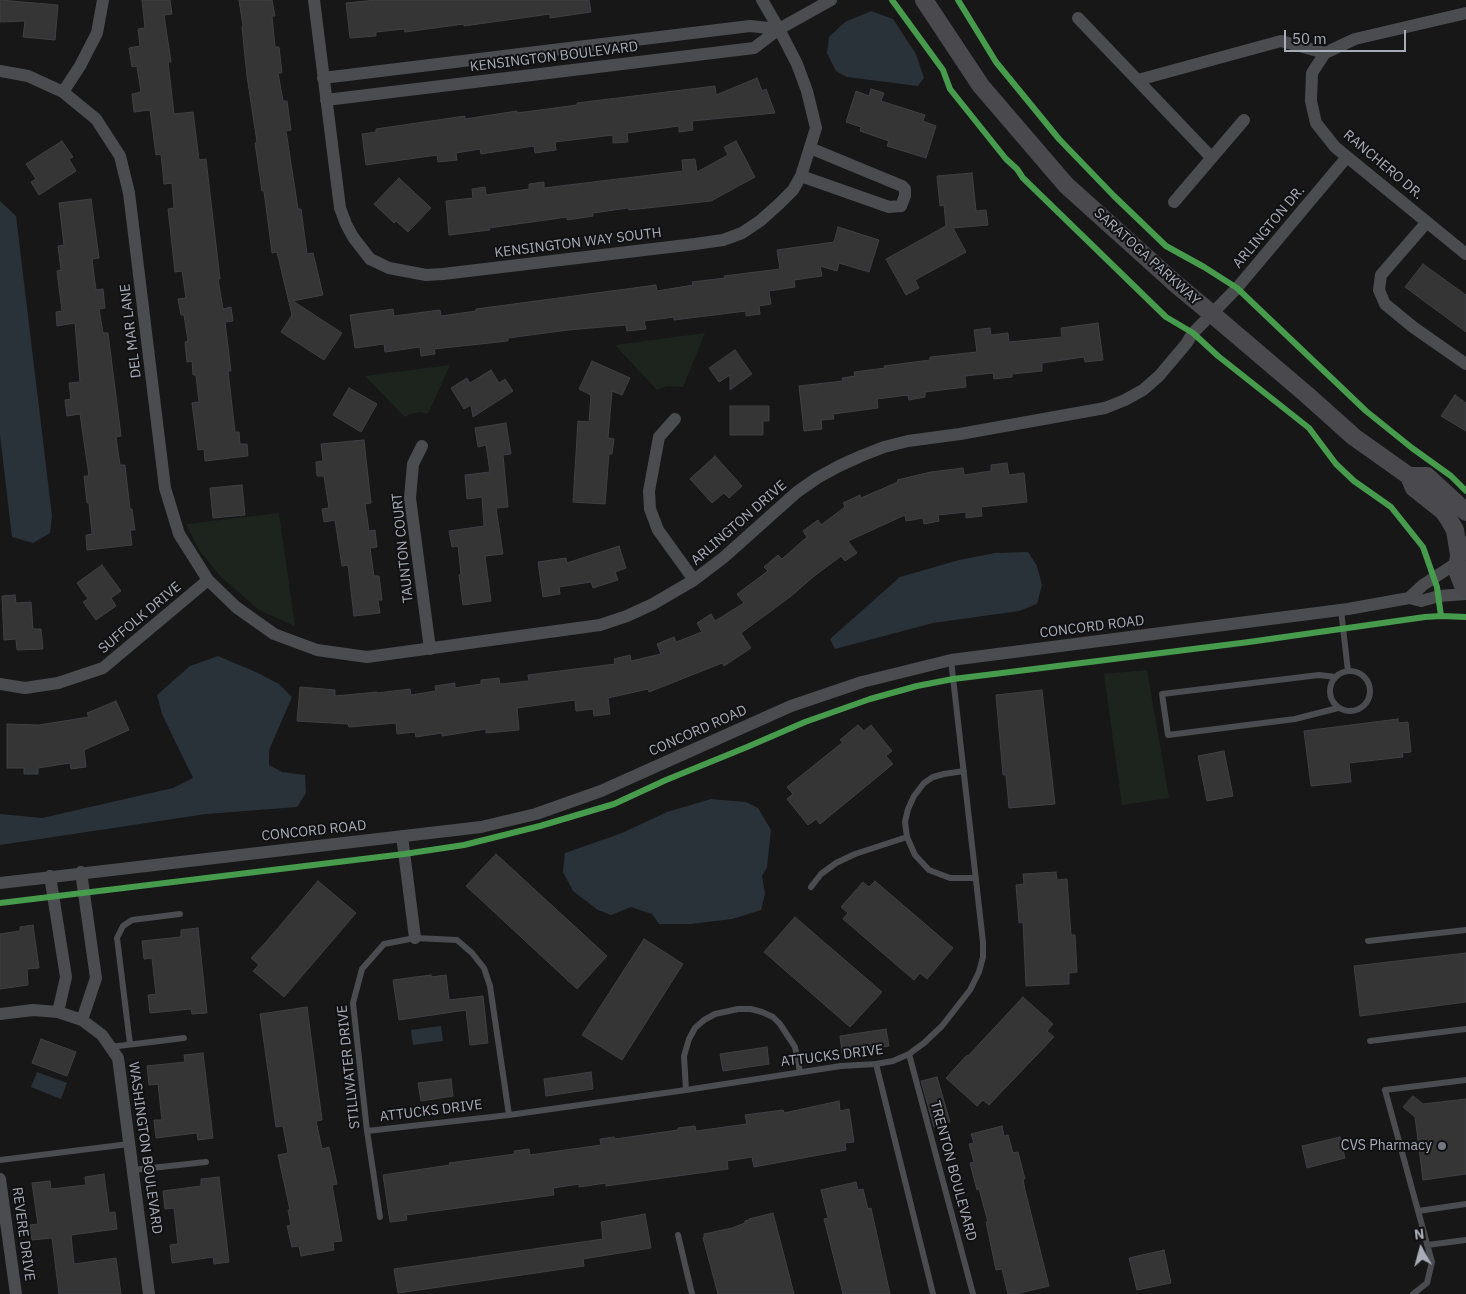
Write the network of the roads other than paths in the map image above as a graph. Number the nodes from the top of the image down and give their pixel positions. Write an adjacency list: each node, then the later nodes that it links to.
1 (103, 0): 13 (street)
2 (314, 0): 11 (street, KENSINGTON WAY SOUTH)
3 (762, 0): 8 (street, KENSINGTON WAY SOUTH)
4 (831, 0): 8 (street, KENSINGTON BOULEVARD)
5 (924, 0): 23 (street, SARATOGA PARKWAY)
6 (1466, 13): 9 (street)
7 (1078, 18): 12 (street)
8 (779, 29): 11 (street, KENSINGTON BOULEVARD); 14 (street, KENSINGTON BOULEVARD); 16 (street, KENSINGTON WAY SOUTH)
9 (1325, 53): 12 (street); 18 (street, RANCHERO DR.)
10 (0, 71): 13 (street, DEL MAR LANE)
11 (323, 78): 14 (street, KENSINGTON WAY SOUTH)
12 (1138, 80): 17 (street)
13 (63, 92): 30 (street, DEL MAR LANE)
14 (326, 100): 19 (street, KENSINGTON WAY SOUTH)
15 (1244, 120): 17 (street)
16 (810, 148): 19 (street, KENSINGTON WAY SOUTH); 19 (street)
17 (1211, 157): 20 (street)
18 (1347, 157): 21 (street, RANCHERO DR.); 23 (street, ARLINGTON DR.)
19 (801, 176)
20 (1174, 202)
21 (1428, 222): 22 (street, RANCHERO DR.); 24 (street)
22 (1466, 254)
23 (1212, 314): 27 (street, SARATOGA PARKWAY); 31 (street, ARLINGTON DRIVE)
24 (1466, 364)
25 (676, 419): 31 (street)
26 (422, 446): 36 (street, TAUNTON COURT)
27 (1408, 476): 28 (street, SARATOGA PARKWAY); 29 (street, SARATOGA PARKWAY)
28 (1466, 512)
29 (1461, 554): 32 (street, SARATOGA PARKWAY); 34 (street)
30 (208, 580): 36 (street, ARLINGTON DRIVE); 40 (street, SUFFOLK DRIVE)
31 (694, 580): 36 (street, ARLINGTON DRIVE)
32 (1466, 589)
33 (1466, 594): 34 (street, CONCORD ROAD)
34 (1409, 598): 35 (street, CONCORD ROAD)
35 (1341, 610): 37 (street, CONCORD ROAD); 38 (lane)
36 (430, 649)
37 (951, 660): 42 (lane, ATTUCKS DRIVE); 43 (street, CONCORD ROAD)
38 (1348, 671): 39 (lane); 41 (lane)
39 (1336, 677): 41 (lane); 41 (lane)
40 (0, 684)
41 (1338, 708)
42 (964, 770): 44 (lane); 47 (lane, ATTUCKS DRIVE)
43 (402, 836): 45 (street, CONCORD ROAD); 52 (street)
44 (907, 838): 47 (lane); 49 (lane)
45 (81, 872): 46 (street, CONCORD ROAD); 56 (street)
46 (50, 876): 48 (street, CONCORD ROAD); 54 (street)
47 (976, 878): 62 (lane, ATTUCKS DRIVE)
48 (0, 883)
49 (811, 887)
50 (180, 914): 60 (lane)
51 (1466, 930): 53 (lane)
52 (416, 938): 67 (lane, STILLWATER DRIVE); 68 (lane, STILLWATER DRIVE)
53 (1368, 942)
54 (58, 1012): 55 (street, WASHINGTON BOULEVARD); 56 (street, WASHINGTON BOULEVARD)
55 (0, 1014)
56 (82, 1020): 61 (street, WASHINGTON BOULEVARD)
57 (1466, 1029): 59 (lane)
58 (184, 1038): 60 (lane)
59 (1370, 1042)
60 (130, 1044): 61 (lane)
61 (110, 1047): 69 (street, WASHINGTON BOULEVARD)
62 (908, 1054): 63 (lane, ATTUCKS DRIVE); 84 (lane, TRENTON BOULEVARD)
63 (876, 1064): 64 (lane, ATTUCKS DRIVE); 83 (lane)
64 (800, 1072): 66 (lane, ATTUCKS DRIVE); 66 (lane)
65 (1466, 1080): 75 (lane)
66 (686, 1090): 67 (lane, ATTUCKS DRIVE)
67 (509, 1115): 68 (lane, ATTUCKS DRIVE)
68 (367, 1131): 76 (lane, STILLWATER DRIVE)
69 (129, 1144): 70 (lane); 72 (street, WASHINGTON BOULEVARD)
70 (0, 1160)
71 (206, 1162): 72 (lane)
72 (133, 1170): 81 (street, WASHINGTON BOULEVARD)
73 (0, 1179): 80 (street, REVERE DRIVE)
74 (1466, 1204): 75 (lane)
75 (1418, 1211): 79 (lane)
76 (380, 1217)
77 (678, 1235): 82 (lane)
78 (1466, 1240): 79 (lane)
79 (1427, 1245): 85 (lane)
80 (16, 1294)
81 (149, 1294)
82 (692, 1294)
83 (933, 1294)
84 (973, 1294)
85 (1413, 1294)

